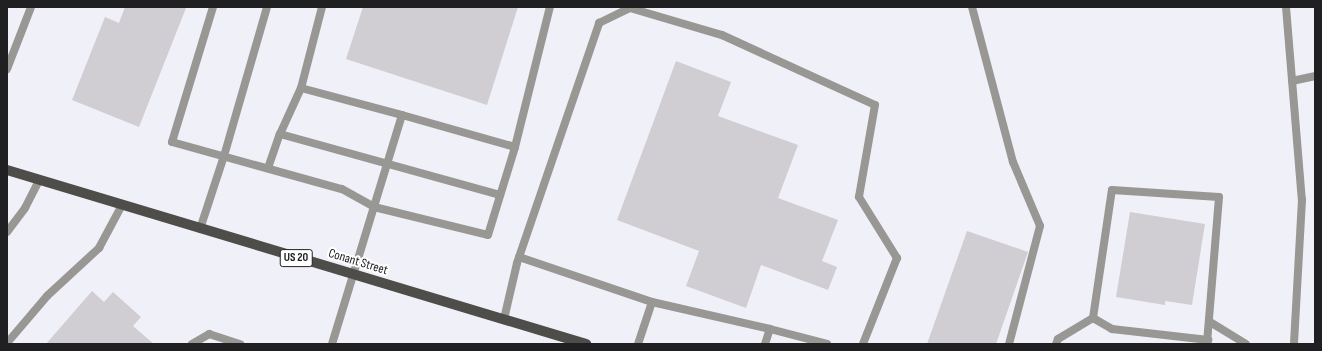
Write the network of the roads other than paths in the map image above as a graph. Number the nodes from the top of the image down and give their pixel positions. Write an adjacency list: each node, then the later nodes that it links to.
1 (31, 7): 8 (lane)
2 (213, 7): 15 (lane)
3 (267, 7): 15 (lane)
4 (322, 7): 11 (lane)
5 (550, 7): 14 (lane)
6 (972, 7): 42 (lane)
7 (1286, 7): 10 (lane)
8 (7, 69)
9 (1315, 76): 10 (lane)
10 (1292, 81): 45 (lane)
11 (301, 88): 12 (lane); 13 (lane)
12 (402, 115): 14 (lane); 16 (lane)
13 (280, 134): 16 (lane); 17 (lane)
14 (515, 147): 20 (lane)
15 (224, 156): 17 (lane); 23 (lane)
16 (387, 165): 20 (lane); 22 (lane)
17 (268, 168): 22 (lane)
18 (7, 170): 19 (main road, Conant Street / US 20)
19 (39, 180): 21 (main road, Conant Street / US 20); 24 (lane)
20 (500, 195): 22 (lane)
21 (122, 205): 23 (main road, Conant Street / US 20); 33 (lane)
22 (374, 206): 26 (lane)
23 (200, 229): 26 (main road, Conant Street / US 20)
24 (7, 232)
25 (519, 257): 27 (lane); 29 (lane); 41 (lane)
26 (353, 274): 29 (main road, Conant Street / US 20); 36 (lane)
27 (652, 302): 31 (lane); 38 (lane)
28 (1093, 318): 30 (lane); 32 (lane); 43 (lane)
29 (504, 319): 37 (main road, Conant Street / US 20)
30 (1210, 322): 32 (lane); 44 (lane)
31 (770, 329): 39 (lane); 40 (lane)
32 (1208, 342)
33 (7, 343)
34 (192, 344): 35 (lane)
35 (240, 344)
36 (332, 344)
37 (586, 344)
38 (638, 344)
39 (765, 344)
40 (827, 344)
41 (863, 344)
42 (1009, 344)
43 (1056, 344)
44 (1246, 344)
45 (1294, 344)

